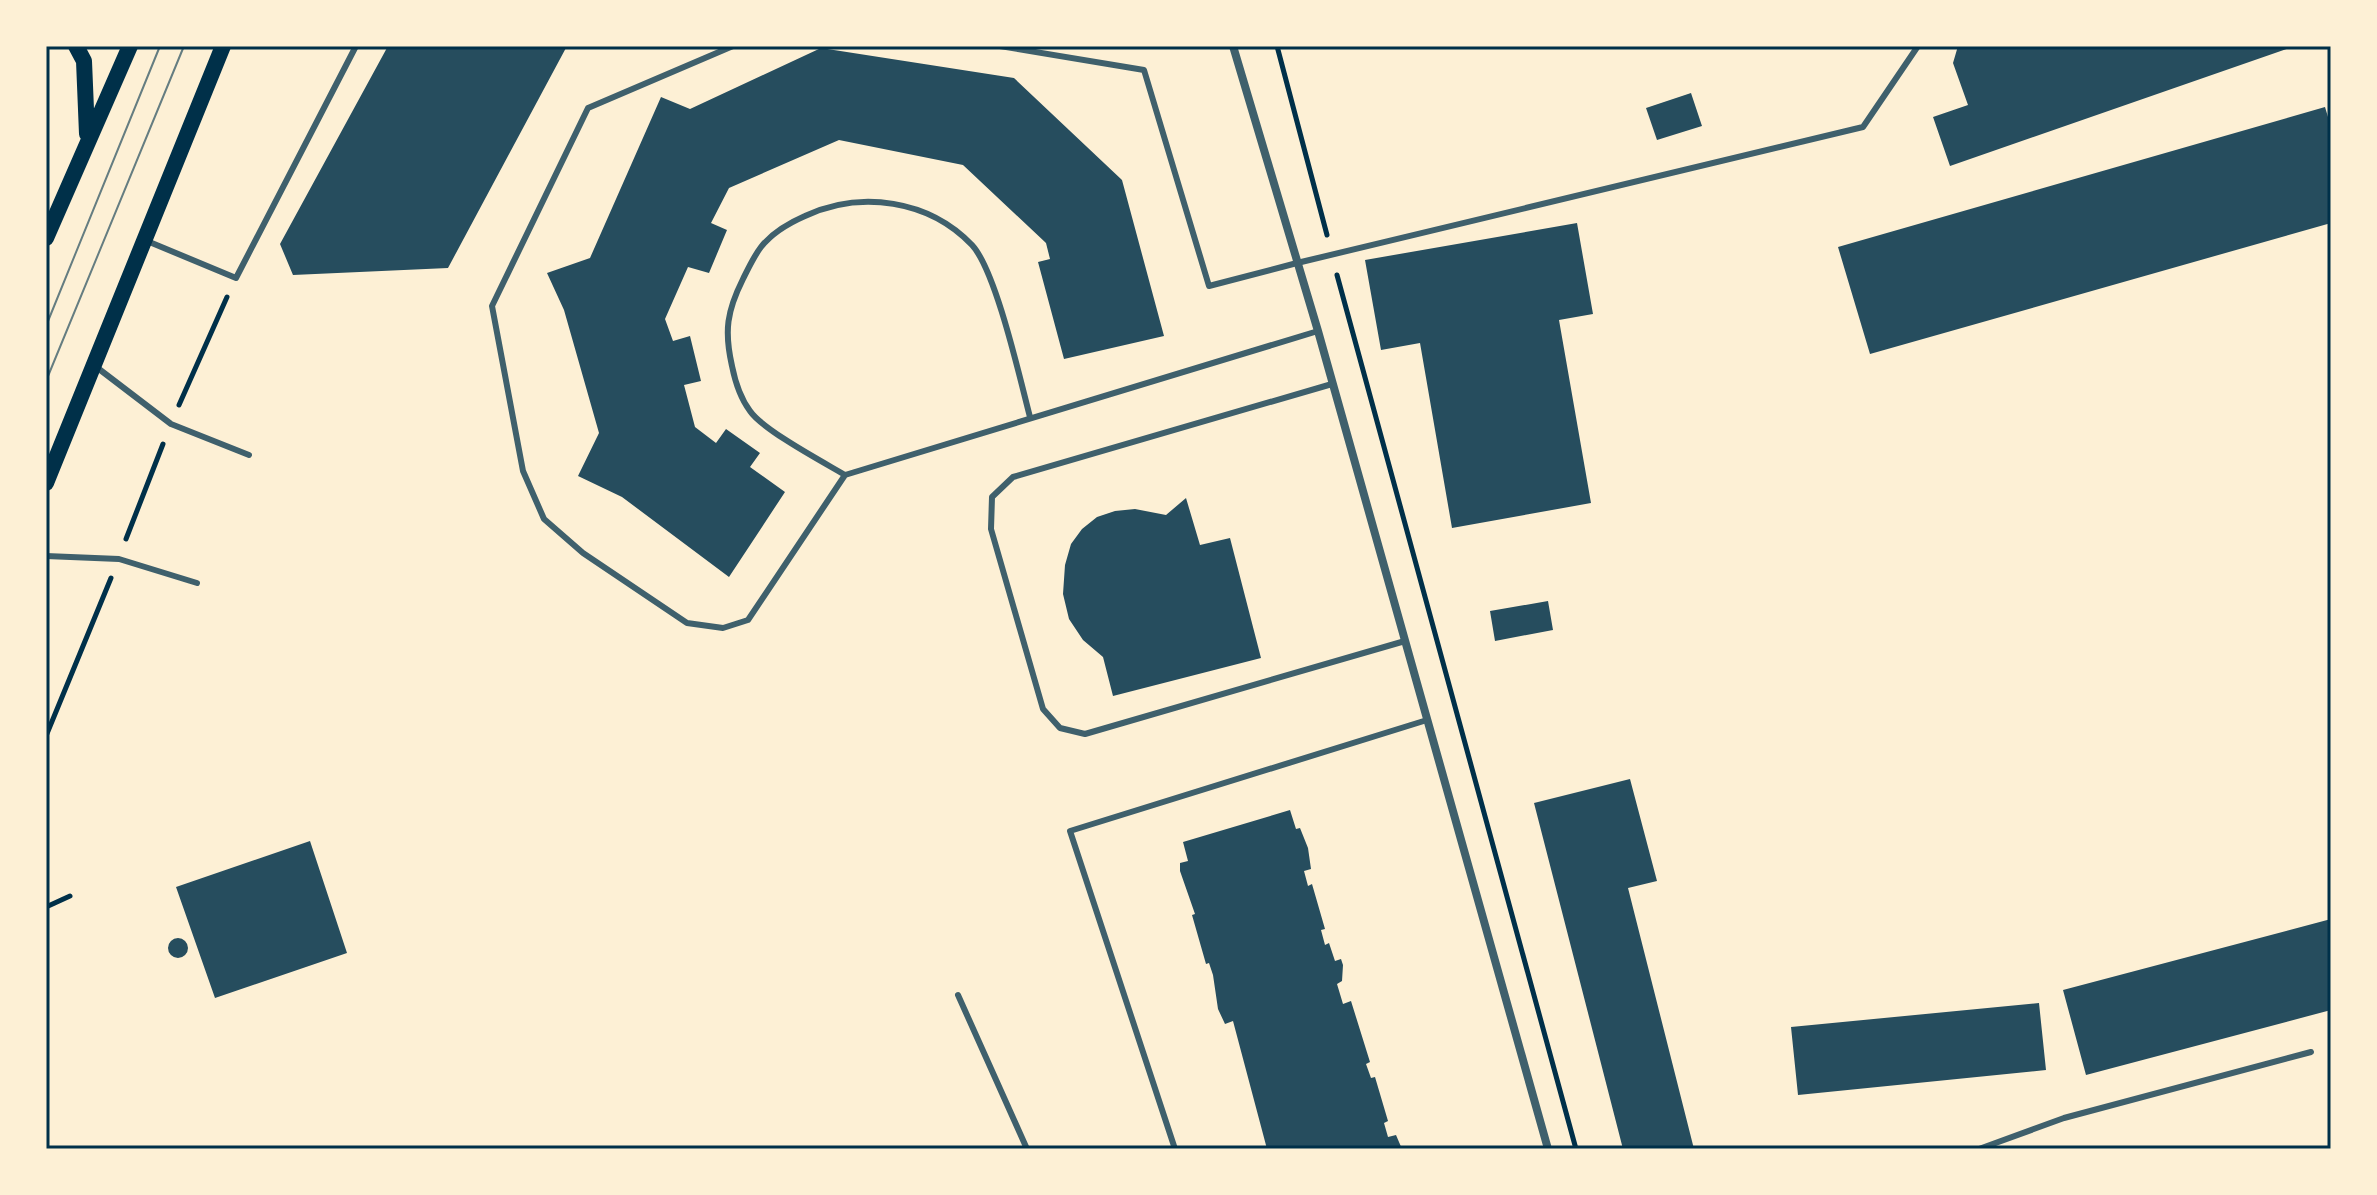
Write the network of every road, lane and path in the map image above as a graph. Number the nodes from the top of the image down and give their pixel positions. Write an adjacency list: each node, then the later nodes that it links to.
1 (76, 46): 10 (main road)
2 (130, 46): 10 (main road)
3 (223, 46): 12 (main road)
4 (356, 46): 15 (lane)
5 (733, 46): 22 (lane)
6 (1000, 46): 14 (lane)
7 (1233, 46): 14 (street)
8 (1277, 46): 13 (path)
9 (1918, 46): 13 (lane)
10 (87, 140): 11 (main road)
11 (46, 238)
12 (145, 240): 15 (lane); 17 (main road)
13 (1332, 255): 14 (lane); 37 (path)
14 (1297, 263): 16 (street)
15 (236, 278): 20 (path)
16 (1318, 331): 18 (street); 19 (lane)
17 (95, 366): 20 (lane); 23 (main road)
18 (1332, 384): 27 (street); 27 (lane)
19 (1030, 417): 22 (lane); 22 (lane)
20 (171, 424): 21 (lane); 25 (path)
21 (249, 455)
22 (845, 475)
23 (46, 483)
24 (46, 556): 25 (lane)
25 (119, 559): 26 (lane); 29 (path)
26 (197, 583)
27 (1405, 641): 28 (street)
28 (1427, 720): 35 (lane); 36 (street)
29 (46, 736)
30 (70, 896): 31 (path)
31 (46, 907)
32 (958, 995): 34 (lane)
33 (2311, 1052): 38 (lane)
34 (1027, 1149)
35 (1175, 1149)
36 (1548, 1149)
37 (1576, 1149)
38 (1979, 1149)

